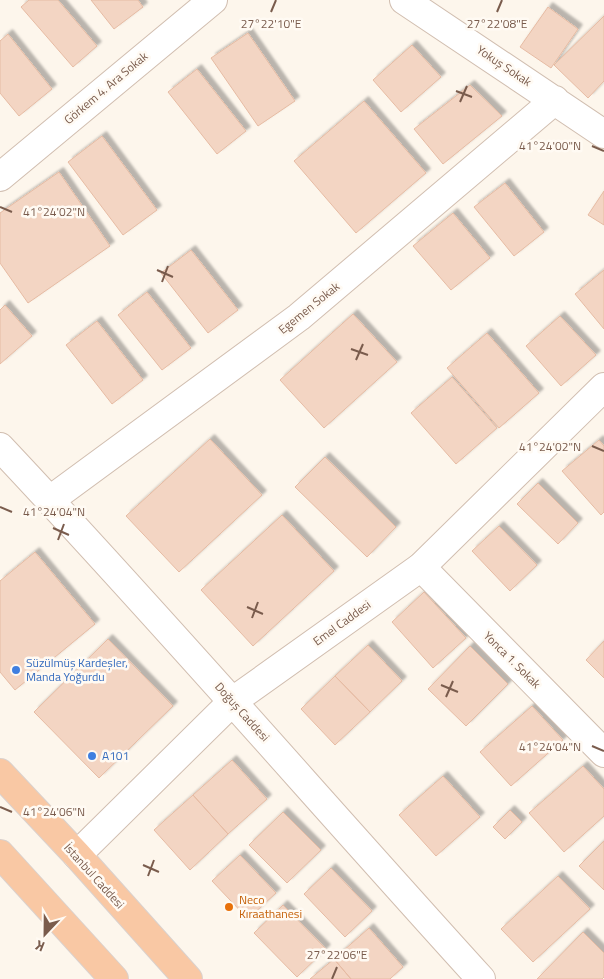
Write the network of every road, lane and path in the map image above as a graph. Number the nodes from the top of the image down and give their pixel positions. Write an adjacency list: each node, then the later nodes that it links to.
1 (213, 0): 5 (street, Görkem 4. Ara Sokak)
2 (404, 0): 3 (street, Yokuş Sokak)
3 (555, 100): 4 (street, Yokuş Sokak); 8 (street, Egemen Sokak)
4 (604, 134)
5 (0, 177)
6 (602, 394): 9 (street, Emel Caddesi)
7 (0, 447): 8 (street, Doğuş Caddesi)
8 (50, 500): 10 (street, Doğuş Caddesi)
9 (421, 567): 10 (street, Emel Caddesi); 11 (street, Yonca 1. Sokak)
10 (233, 701): 14 (street, Emel Caddesi); 17 (street, Doğuş Caddesi)
11 (604, 753)
12 (0, 773): 14 (highway, İstanbul Caddesi)
13 (0, 854): 15 (highway)
14 (77, 855): 16 (highway, İstanbul Caddesi)
15 (114, 979)
16 (188, 979)
17 (481, 979)

